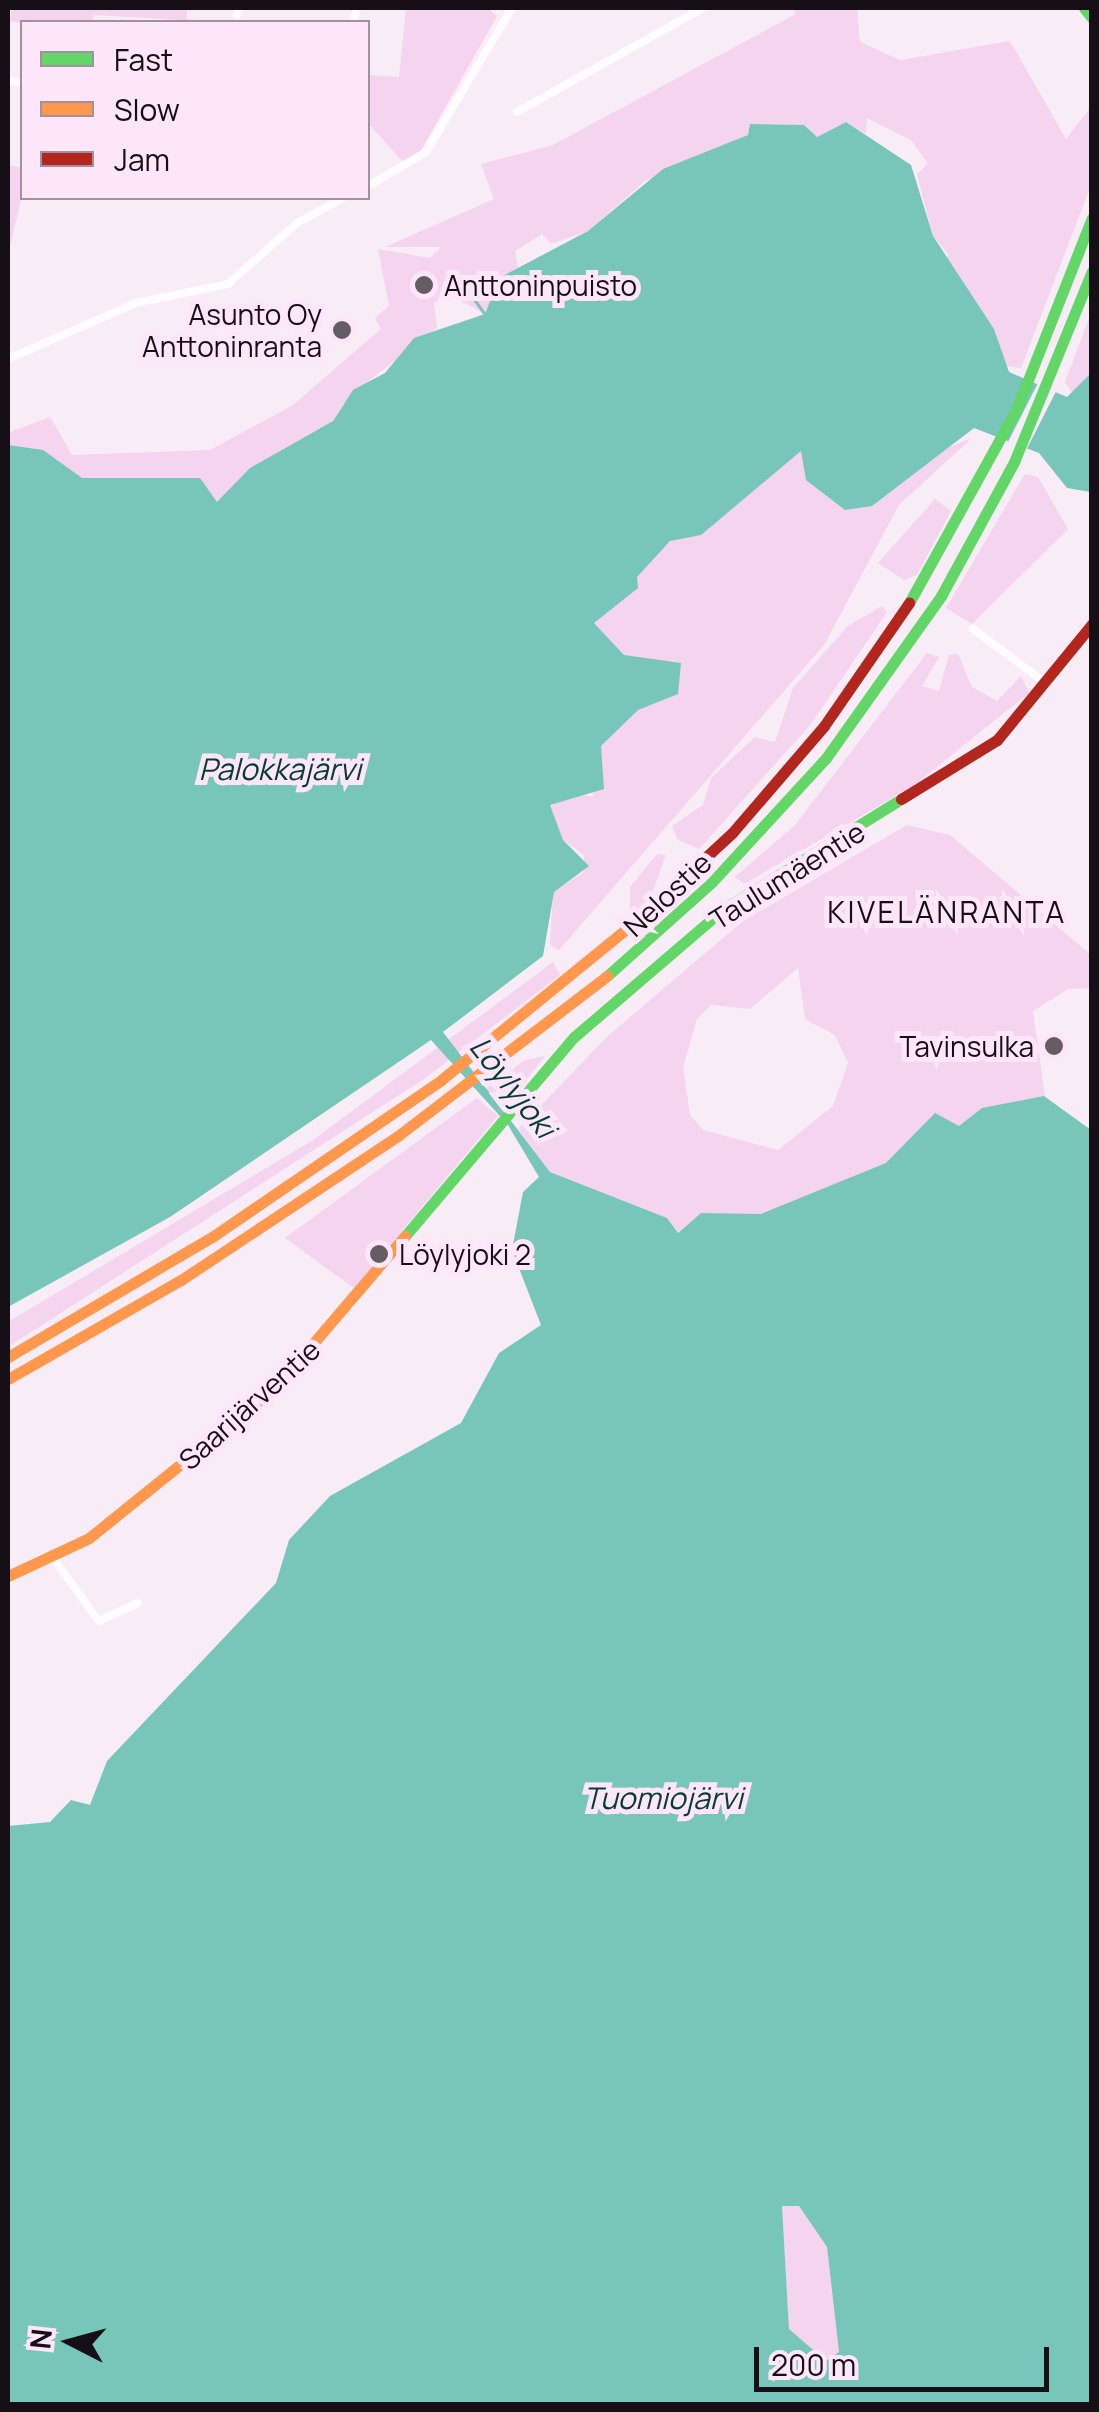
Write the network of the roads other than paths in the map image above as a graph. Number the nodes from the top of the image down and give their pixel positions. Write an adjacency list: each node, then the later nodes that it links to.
1 (512, 8): 6 (street)
2 (703, 8): 5 (street)
3 (1084, 8): 4 (main road)
4 (1092, 18)
5 (517, 112)
6 (370, 185)
7 (329, 200): 10 (street)
8 (1092, 218): 15 (main road, Nelostie)
9 (1092, 271): 16 (main road, Nelostie)
10 (8, 359)
11 (1092, 624): 13 (main road, Taulumäentie)
12 (973, 629): 13 (street)
13 (1046, 684): 14 (main road, Taulumäentie)
14 (491, 1134): 17 (main road, Saarijärventie)
15 (8, 1357)
16 (8, 1379)
17 (53, 1558): 18 (main road, Saarijärventie); 19 (street)
18 (8, 1576)
19 (138, 1603)

